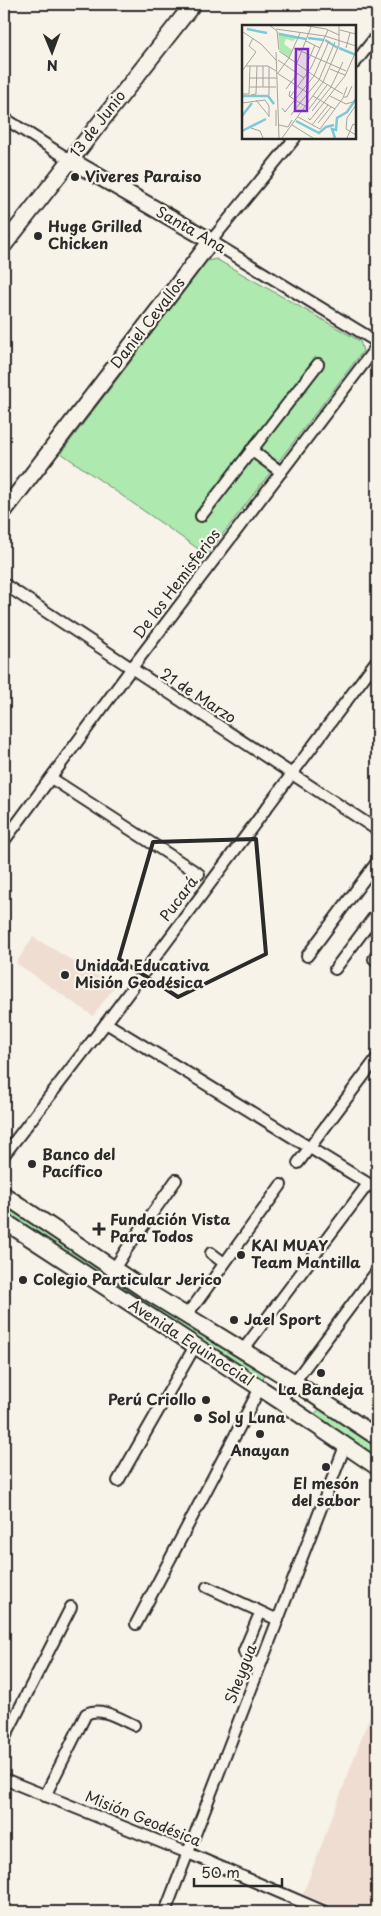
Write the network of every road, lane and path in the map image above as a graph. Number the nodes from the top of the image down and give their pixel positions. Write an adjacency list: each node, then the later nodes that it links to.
1 (193, 4): 6 (main road, 13 de Junio)
2 (377, 35): 3 (street)
3 (356, 62)
4 (4, 118): 6 (street, Santa Ana)
5 (294, 139): 7 (street, Daniel Cevallos)
6 (70, 160): 7 (main road, Santa Ana); 8 (main road, 13 de Junio)
7 (212, 241): 9 (street, Santa Ana); 13 (main road, Daniel Cevallos)
8 (4, 245)
9 (377, 344): 12 (street, De los Hemisferios)
10 (318, 364): 11 (street)
11 (251, 450): 12 (street); 14 (street)
12 (281, 472): 17 (street, De los Hemisferios)
13 (4, 511)
14 (201, 516)
15 (4, 584): 17 (street, 21 de Marzo)
16 (377, 660): 18 (street, Pucará)
17 (131, 670): 18 (street, 21 de Marzo); 19 (street, De los Hemisferios)
18 (291, 774): 20 (street, 21 de Marzo); 27 (street, Pucará)
19 (51, 778): 21 (street, De los Hemisferios); 23 (street)
20 (377, 830)
21 (4, 841)
22 (377, 862): 25 (street)
23 (199, 874)
24 (377, 913): 26 (street)
25 (307, 956)
26 (335, 969)
27 (106, 1023): 29 (street); 30 (street, Pucará)
28 (377, 1058): 29 (street)
29 (308, 1148): 31 (street); 34 (street)
30 (4, 1155)
31 (298, 1164)
32 (176, 1180): 39 (street)
33 (281, 1185): 38 (street)
34 (373, 1187): 43 (street)
35 (4, 1195): 39 (main road, Avenida Equinoccial)
36 (4, 1221): 42 (main road, Avenida Equinoccial)
37 (210, 1253): 38 (street)
38 (224, 1263): 41 (street)
39 (114, 1269): 41 (main road, Avenida Equinoccial)
40 (377, 1271): 44 (street)
41 (186, 1314): 43 (main road, Avenida Equinoccial)
42 (195, 1346): 45 (main road, Avenida Equinoccial); 50 (street)
43 (242, 1350): 44 (main road, Avenida Equinoccial)
44 (294, 1382): 46 (street); 47 (main road, Avenida Equinoccial)
45 (260, 1388): 46 (main road, Avenida Equinoccial); 55 (street)
46 (280, 1401): 48 (main road, Avenida Equinoccial)
47 (377, 1437)
48 (344, 1446): 49 (main road, Avenida Equinoccial); 54 (street, Sheygua)
49 (377, 1467)
50 (118, 1481)
51 (206, 1588): 54 (street)
52 (71, 1606): 58 (street)
53 (258, 1618): 56 (street)
54 (278, 1620): 56 (street, Sheygua)
55 (136, 1624)
56 (260, 1665): 61 (street, Sheygua)
57 (134, 1725): 60 (street)
58 (4, 1739)
59 (4, 1779): 60 (street, Misión Geodésica)
60 (45, 1796): 61 (street, Misión Geodésica)
61 (188, 1853): 62 (street, Misión Geodésica); 63 (street, Sheygua)
62 (304, 1908): 64 (street, Misión Geodésica)
63 (165, 1912)
64 (325, 1912)

